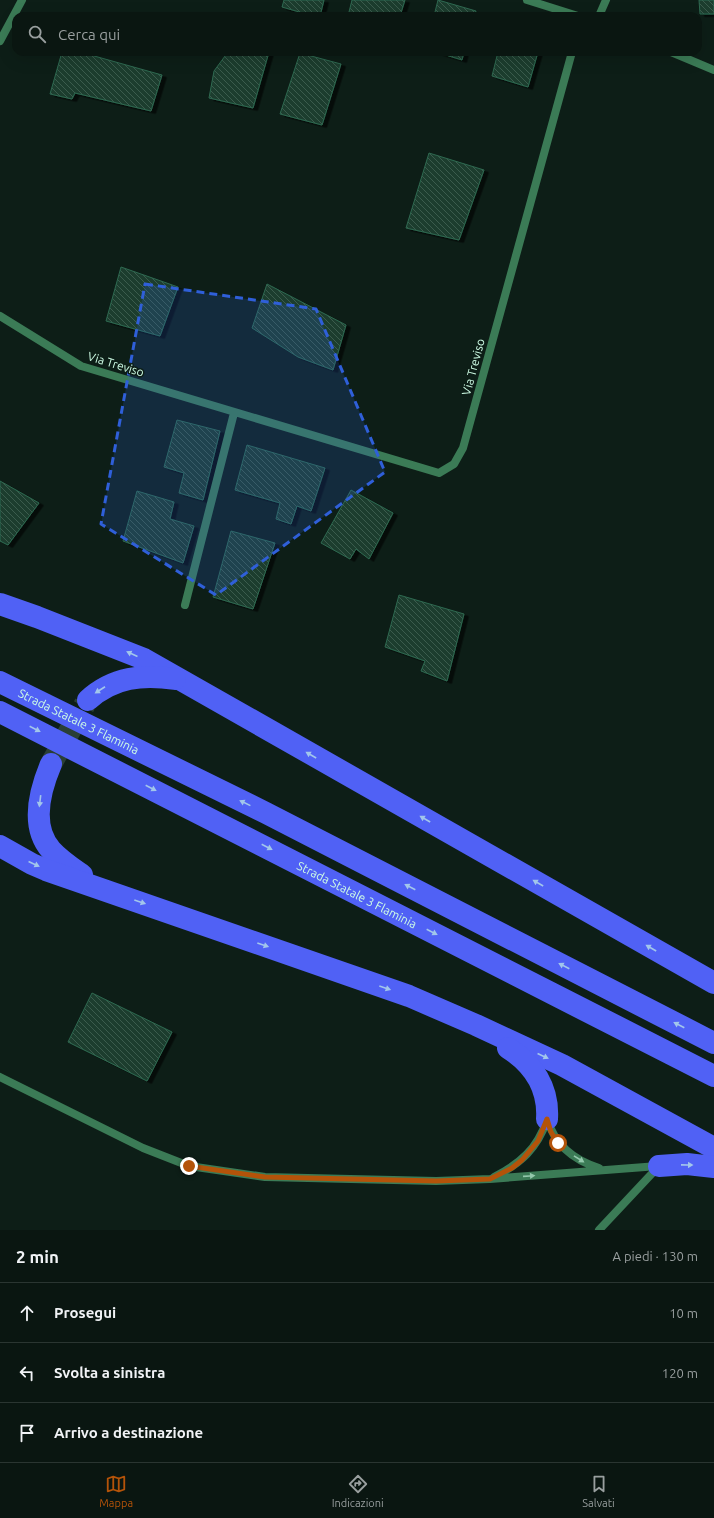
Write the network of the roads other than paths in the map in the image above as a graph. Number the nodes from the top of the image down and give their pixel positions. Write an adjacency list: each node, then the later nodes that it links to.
1 (22, 0): 4 (street)
2 (527, 0): 5 (street)
3 (606, 0): 6 (street)
4 (16, 12)
5 (565, 12)
6 (601, 12)
7 (12, 19): 8 (street)
8 (0, 41)
9 (571, 56): 13 (street, Via Treviso)
10 (681, 56): 11 (street)
11 (714, 70)
12 (0, 316): 13 (street, Via Treviso)
13 (234, 413): 15 (street)
14 (0, 604): 16 (highway, one-way to 14)
15 (185, 605)
16 (178, 679): 18 (highway, one-way to 18); 23 (highway, one-way to 16)
17 (0, 682): 27 (highway, Strada Statale 3 Flaminia, one-way to 17)
18 (88, 700)
19 (0, 712): 28 (highway, Strada Statale 3 Flaminia, one-way to 28)
20 (51, 764): 22 (highway, one-way to 22)
21 (0, 846): 22 (highway, one-way to 22)
22 (103, 889): 26 (highway, one-way to 26)
23 (684, 967): 24 (highway); 25 (highway)
24 (714, 972)
25 (714, 983)
26 (476, 1025): 30 (highway); 31 (highway, one-way to 31)
27 (714, 1043)
28 (714, 1076)
29 (0, 1077): 35 (street)
30 (547, 1119): 34 (street, one-way to 34); 35 (street)
31 (714, 1148)
32 (659, 1166): 33 (highway, one-way to 33); 34 (street); 36 (street)
33 (714, 1168)
34 (603, 1169): 35 (street, one-way to 34)
35 (490, 1179)
36 (599, 1230)

